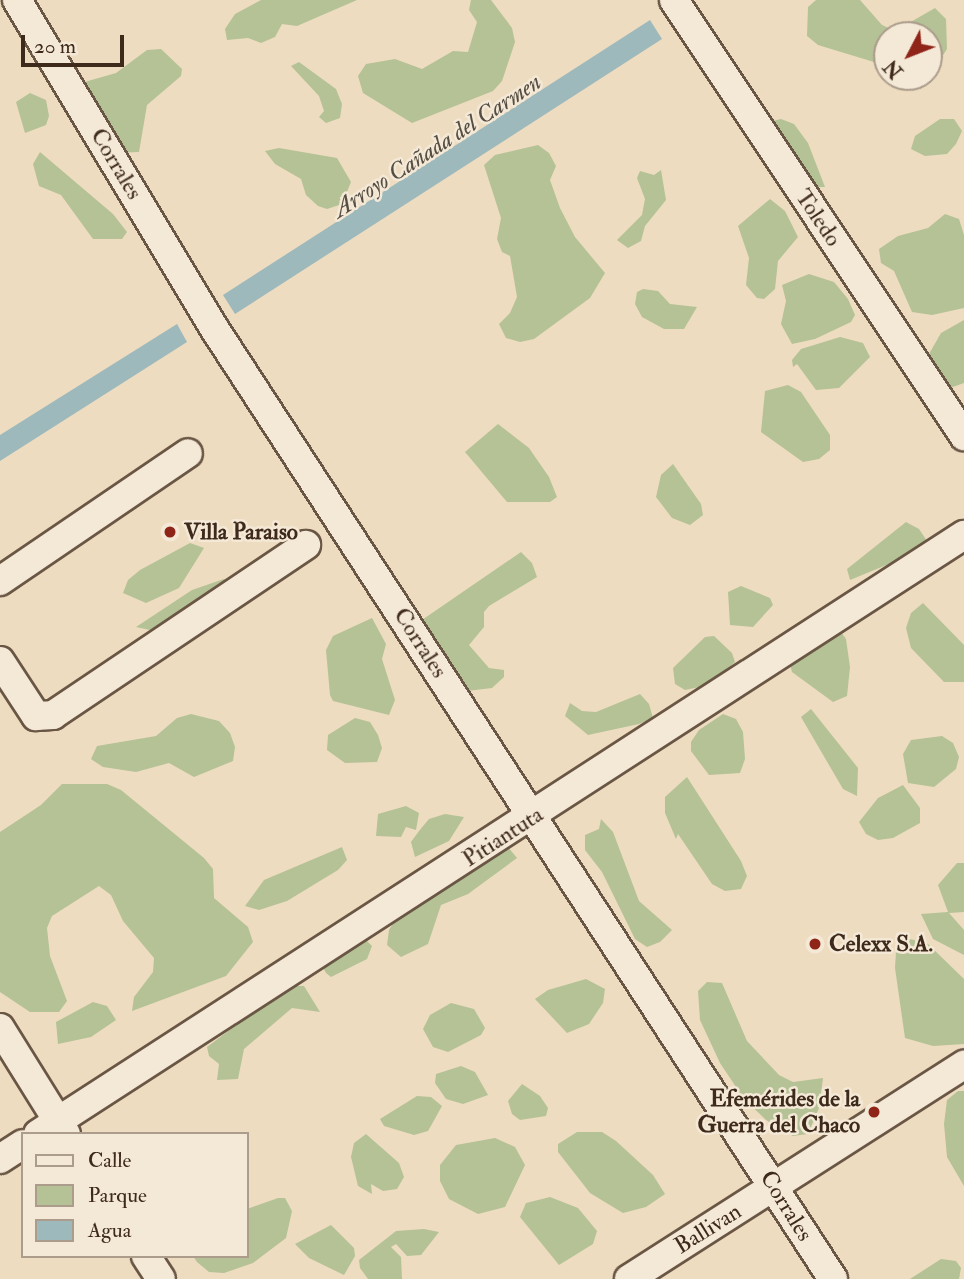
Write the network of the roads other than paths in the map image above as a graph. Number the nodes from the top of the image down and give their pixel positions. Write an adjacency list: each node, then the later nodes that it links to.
1 (17, 0): 10 (street, Corrales)
2 (674, 0): 3 (street, Toledo)
3 (964, 436)
4 (188, 453): 7 (street)
5 (964, 535): 10 (street, Pitiantuta)
6 (306, 545): 9 (street)
7 (0, 581)
8 (0, 661): 9 (street)
9 (8, 692)
10 (534, 817): 13 (street, Pitiantuta); 16 (street, Corrales)
11 (0, 1028): 13 (street)
12 (964, 1065): 16 (street, Ballivan)
13 (54, 1130)
14 (21, 1145): 15 (street)
15 (0, 1159)
16 (775, 1187): 19 (street, Ballivan); 20 (street, Corrales)
17 (147, 1258): 18 (street)
18 (161, 1279)
19 (629, 1279)
20 (833, 1279)

